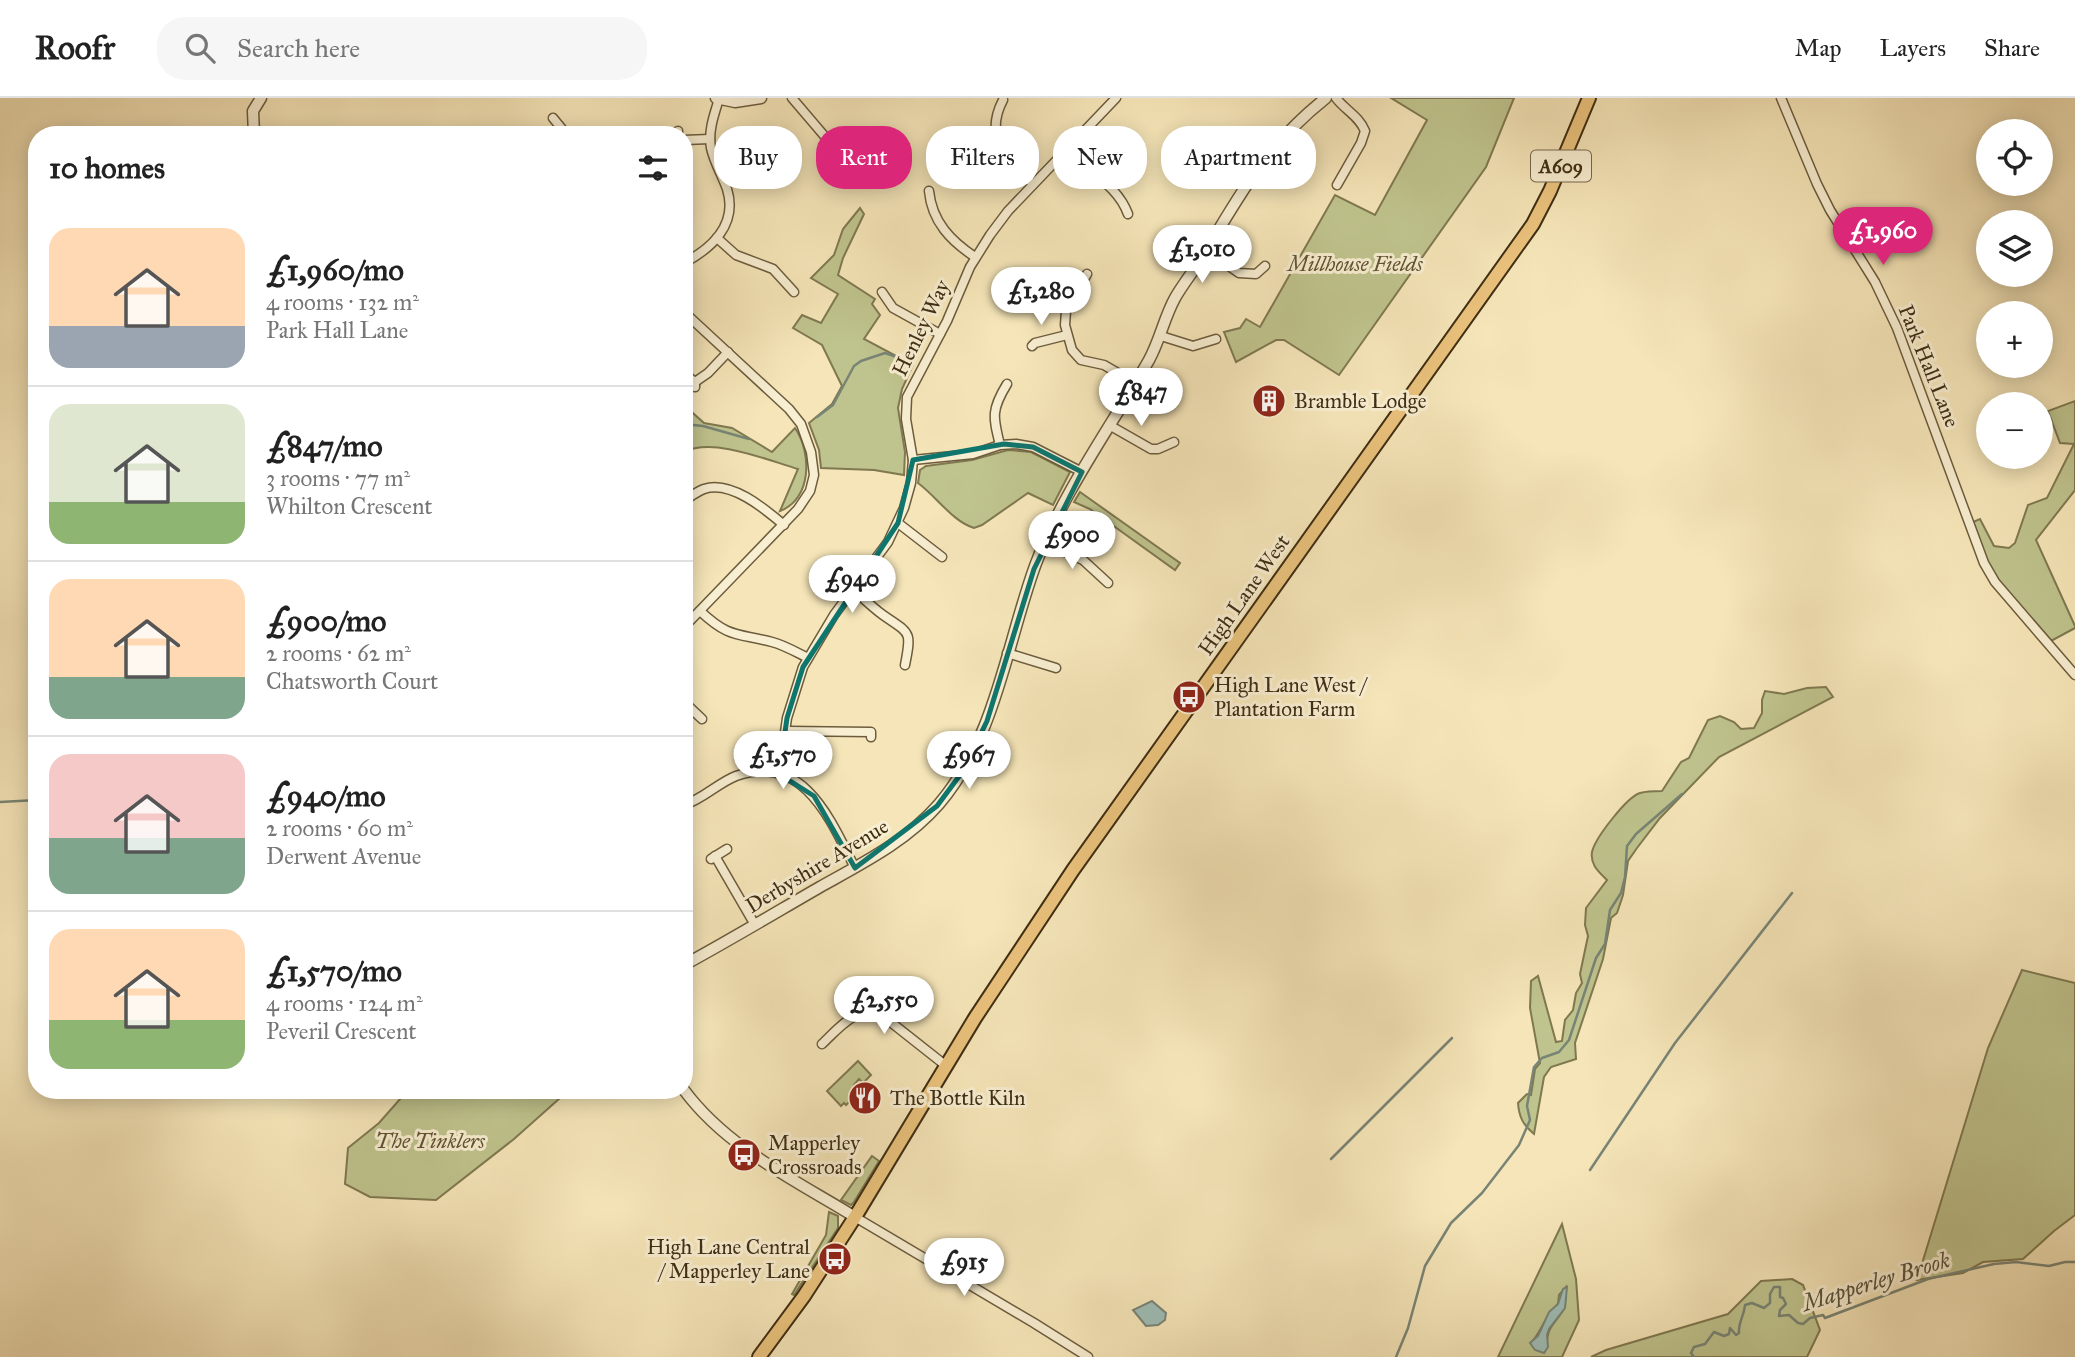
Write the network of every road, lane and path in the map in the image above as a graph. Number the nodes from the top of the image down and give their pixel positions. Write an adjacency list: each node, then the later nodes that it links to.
1 (717, 98): 2 (street); 18 (street)
2 (761, 98)
3 (792, 98): 14 (street)
4 (1116, 98): 16 (street, Henley Way)
5 (1326, 98): 17 (street, Derbyshire Avenue)
6 (1336, 98): 22 (street)
7 (1589, 98): 80 (main road, High Lane West / A609)
8 (1781, 98): 66 (street, Park Hall Lane)
9 (258, 100): 12 (street)
10 (998, 104): 15 (street)
11 (555, 123): 13 (street)
12 (253, 126)
13 (558, 126)
14 (821, 126)
15 (996, 126)
16 (1089, 126)
17 (1294, 126)
18 (710, 139): 19 (street); 28 (street)
19 (693, 140)
20 (1053, 163): 21 (street, Henley Way)
21 (1039, 178)
22 (1337, 185)
23 (1029, 189): 30 (street, Henley Way)
24 (1113, 189): 27 (street)
25 (1242, 189): 29 (street, Derbyshire Avenue)
26 (927, 199): 30 (street)
27 (1129, 207)
28 (717, 239): 31 (street); 34 (street)
29 (1206, 250): 32 (street); 39 (street, Derbyshire Avenue)
30 (975, 257): 37 (street, Henley Way)
31 (693, 258)
32 (1263, 273)
33 (1087, 274): 38 (street)
34 (794, 292)
35 (882, 292): 37 (street)
36 (693, 320): 42 (street)
37 (940, 334): 49 (street, Henley Way)
38 (1067, 335): 41 (street); 44 (street)
39 (1161, 336): 40 (street); 44 (street, Derbyshire Avenue)
40 (1216, 339)
41 (1032, 346)
42 (728, 352): 43 (street); 53 (street)
43 (693, 383)
44 (1135, 383): 46 (street, Derbyshire Avenue)
45 (1007, 384): 48 (street)
46 (1109, 425): 47 (street); 50 (street, Derbyshire Avenue)
47 (1174, 442)
48 (1000, 445): 49 (street); 50 (street)
49 (913, 460): 52 (street, Henley Way)
50 (1082, 472): 54 (street, Derbyshire Avenue)
51 (693, 495): 53 (street)
52 (898, 523): 55 (street); 57 (street, Henley Way)
53 (784, 525): 58 (street)
54 (1045, 543): 56 (street); 60 (street, Derbyshire Avenue)
55 (942, 556)
56 (1108, 583)
57 (853, 589): 62 (street, Henley Way); 64 (street)
58 (700, 611): 59 (street); 62 (street)
59 (693, 618)
60 (1007, 653): 63 (street); 74 (street, Derbyshire Avenue)
61 (1041, 653): 63 (street)
62 (808, 658): 69 (street, Henley Way)
63 (1038, 662): 65 (street)
64 (905, 665)
65 (1056, 668)
66 (2075, 674)
67 (693, 706): 68 (street)
68 (702, 719)
69 (786, 731): 70 (street); 71 (street, Henley Way)
70 (871, 737)
71 (779, 774): 72 (street); 74 (street)
72 (693, 800)
73 (727, 849): 75 (street)
74 (855, 868): 75 (street, Derbyshire Avenue)
75 (755, 925): 76 (street, Derbyshire Avenue)
76 (693, 960)
77 (843, 1025): 78 (street); 79 (street); 80 (street)
78 (850, 1032)
79 (822, 1044)
80 (946, 1065): 82 (main road, High Lane West / A609)
81 (692, 1099): 82 (street)
82 (855, 1217): 83 (main road, A609); 84 (street)
83 (759, 1357)
84 (1088, 1357)

